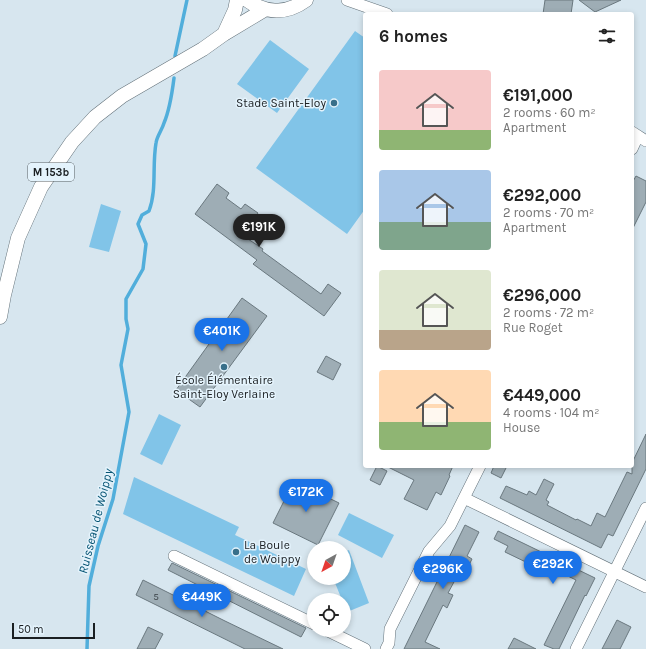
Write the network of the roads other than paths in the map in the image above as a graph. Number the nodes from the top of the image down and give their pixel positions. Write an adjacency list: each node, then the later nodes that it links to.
1 (237, 0): 7 (main road, M 153b)
2 (247, 0): 5 (main road)
3 (306, 0): 5 (main road)
4 (347, 0): 6 (street)
5 (264, 10): 7 (main road, M 153b)
6 (381, 12)
7 (224, 34): 8 (main road, M 153b)
8 (0, 316)
9 (479, 468): 10 (street)
10 (464, 498): 13 (street); 18 (street)
11 (646, 508): 13 (street)
12 (174, 556): 15 (street)
13 (614, 572): 14 (street); 19 (street)
14 (646, 587)
15 (307, 621)
16 (340, 637): 17 (street)
17 (365, 649)
18 (386, 649)
19 (576, 649)

